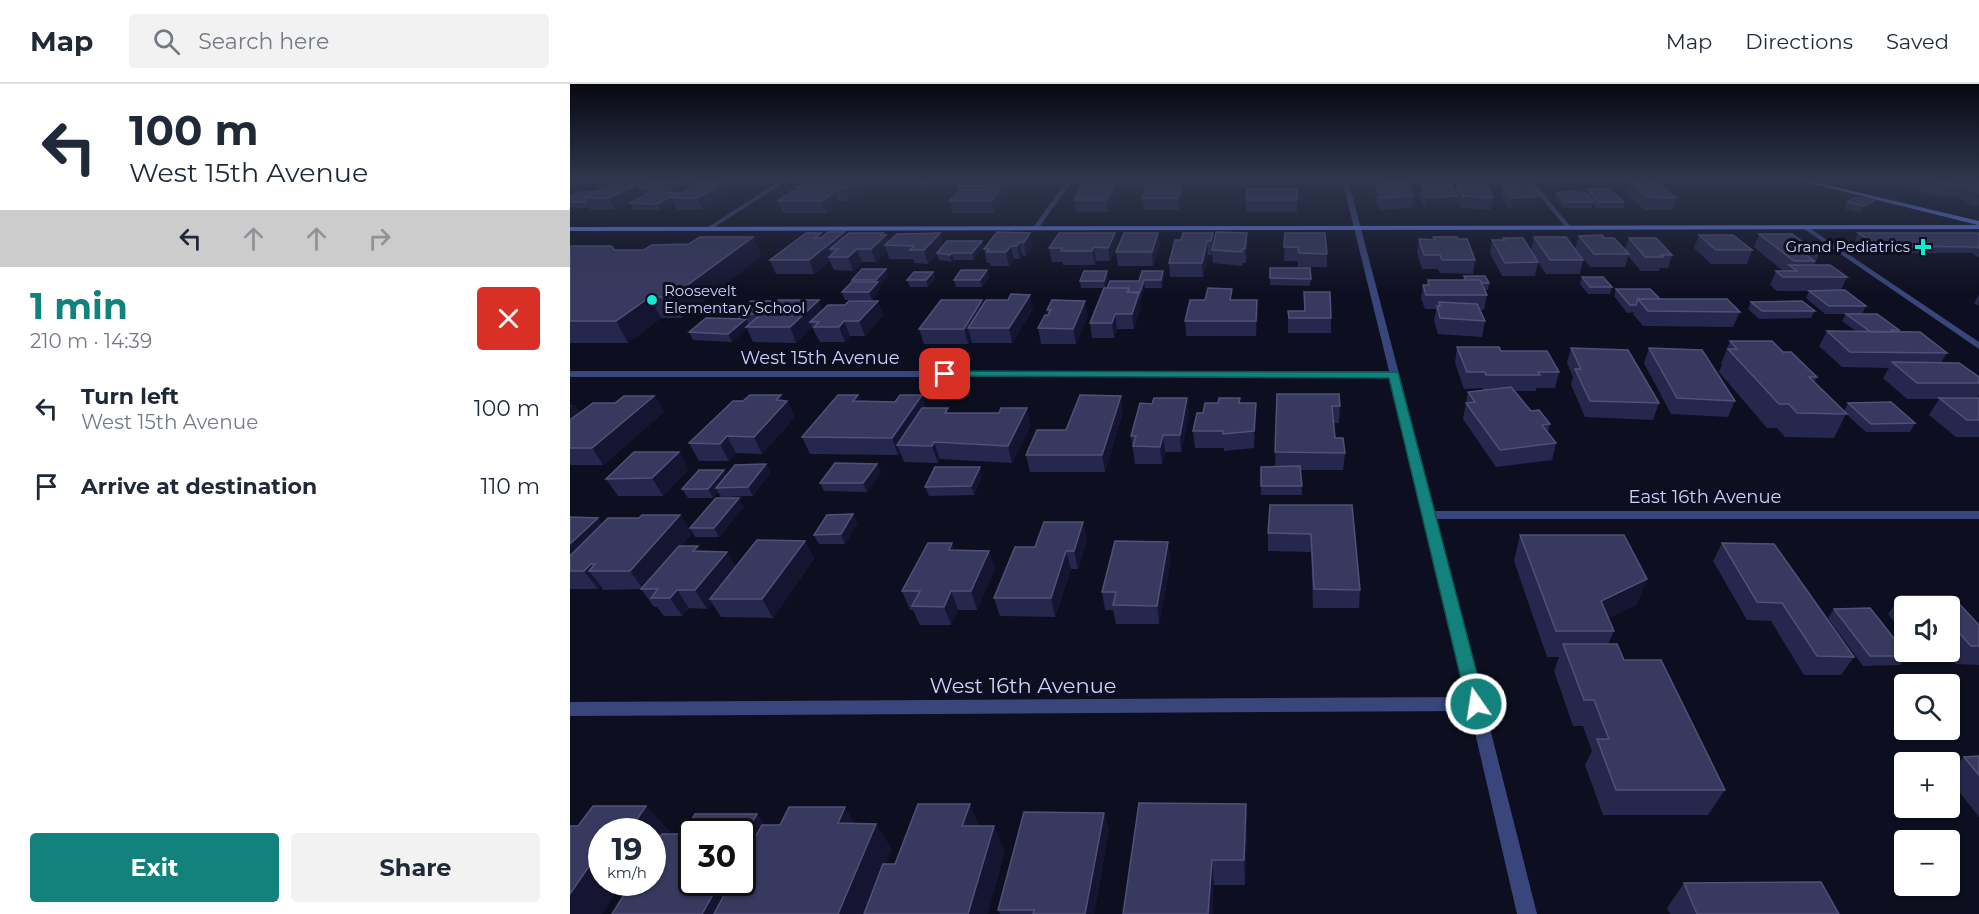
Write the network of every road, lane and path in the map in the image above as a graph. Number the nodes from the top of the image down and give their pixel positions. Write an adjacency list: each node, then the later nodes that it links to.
1 (726, 218): 13 (street)
2 (1042, 218): 14 (street)
3 (1354, 218): 8 (street)
4 (1560, 218): 9 (street)
5 (1905, 218): 11 (street)
6 (1949, 218): 7 (street)
7 (1979, 226): 11 (street)
8 (1357, 228): 9 (street); 14 (street); 17 (street)
9 (1569, 228): 10 (street)
10 (1806, 228): 11 (street); 15 (street)
11 (1899, 228)
12 (570, 229): 13 (street)
13 (708, 229): 14 (street)
14 (1035, 229)
15 (1979, 346)
16 (570, 374): 17 (street, West 15th Avenue)
17 (1394, 374): 18 (street)
18 (1430, 515): 19 (street, East 16th Avenue); 20 (street)
19 (1979, 515)
20 (1476, 704): 21 (street, West 16th Avenue); 22 (street)
21 (570, 709)
22 (1527, 914)

